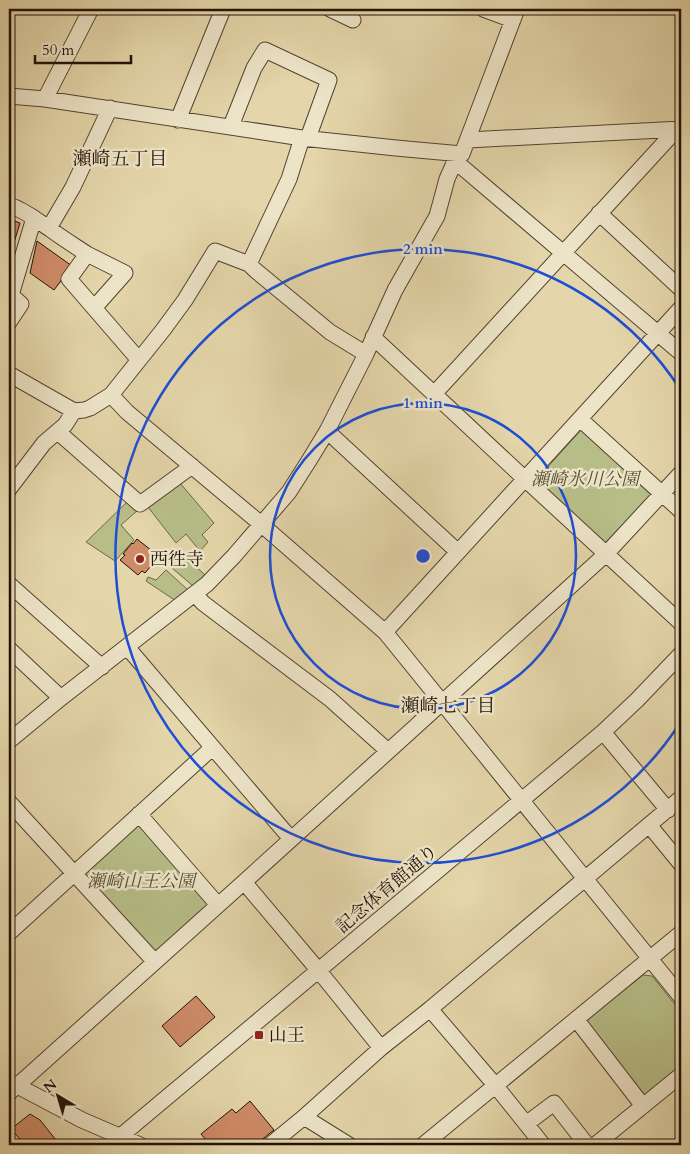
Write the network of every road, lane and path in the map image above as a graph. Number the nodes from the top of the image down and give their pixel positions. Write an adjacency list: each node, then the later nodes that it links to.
1 (91, 9): 8 (street)
2 (223, 9): 10 (street)
3 (330, 9): 6 (street)
4 (483, 9): 5 (street)
5 (515, 14): 14 (street)
6 (353, 20)
7 (9, 96): 8 (street)
8 (45, 99): 9 (street)
9 (110, 108): 10 (street); 18 (street)
10 (178, 120): 11 (street)
11 (231, 126): 13 (street); 13 (street)
12 (679, 129): 14 (street); 16 (street)
13 (305, 138): 14 (street); 21 (street)
14 (462, 151): 19 (street); 27 (street)
15 (9, 205): 17 (street)
16 (599, 213): 19 (street); 22 (street)
17 (34, 218): 18 (street); 25 (street)
18 (49, 228): 20 (street)
19 (562, 253): 26 (street); 32 (street)
20 (87, 254): 23 (street); 23 (street)
21 (249, 264): 29 (street); 30 (street)
22 (681, 289)
23 (94, 308): 30 (street)
24 (681, 308): 26 (street)
25 (9, 322)
26 (658, 334): 28 (street); 35 (street)
27 (373, 337): 29 (street); 32 (street)
28 (681, 353)
29 (366, 354): 36 (street)
30 (139, 360): 33 (street)
31 (9, 374): 34 (street)
32 (434, 394): 40 (street)
33 (110, 395): 34 (street); 38 (street)
34 (74, 411): 37 (street)
35 (580, 419): 40 (street); 42 (street)
36 (326, 431): 44 (street); 45 (street)
37 (58, 432): 38 (street); 41 (street)
38 (192, 466): 44 (street)
39 (681, 473): 42 (street)
40 (525, 479): 45 (street); 46 (street)
41 (9, 489)
42 (662, 493): 43 (street); 46 (street)
43 (681, 511)
44 (261, 524): 48 (street); 50 (street)
45 (458, 552): 50 (street)
46 (606, 554): 49 (street); 56 (street)
47 (9, 584): 54 (street)
48 (195, 594): 52 (street); 60 (street)
49 (681, 622)
50 (385, 632): 56 (street)
51 (9, 648): 55 (street)
52 (127, 648): 54 (street); 59 (street)
53 (681, 654): 57 (street, 記念体育館通り)
54 (102, 667): 55 (street)
55 (61, 698): 58 (street)
56 (443, 702): 60 (street); 62 (street)
57 (603, 732): 62 (street, 記念体育館通り); 64 (street)
58 (10, 737)
59 (212, 748): 65 (street); 67 (street)
60 (388, 751): 67 (street)
61 (681, 798): 64 (street)
62 (522, 800): 70 (street); 77 (street, 記念体育館通り)
63 (9, 802): 69 (street)
64 (668, 810): 66 (street)
65 (139, 814): 69 (street); 72 (street)
66 (649, 825): 68 (street); 70 (street)
67 (291, 839): 71 (street)
68 (681, 864)
69 (74, 873): 73 (street); 76 (street)
70 (585, 878): 75 (street); 79 (street)
71 (244, 882): 72 (street); 77 (street)
72 (218, 905): 76 (street)
73 (9, 933)
74 (681, 933): 75 (street)
75 (650, 959): 78 (street); 80 (street)
76 (154, 962): 84 (street)
77 (319, 971): 81 (street); 88 (street, 記念体育館通り)
78 (681, 997)
79 (430, 1009): 81 (street); 83 (street)
80 (576, 1019): 83 (street); 85 (street)
81 (382, 1048): 86 (street)
82 (681, 1075): 85 (street)
83 (495, 1085): 87 (street); 92 (street)
84 (12, 1087): 88 (street)
85 (643, 1106): 95 (street)
86 (304, 1117): 90 (street); 91 (street)
87 (526, 1124): 93 (street); 94 (street)
88 (115, 1141): 89 (street)
89 (140, 1145)
90 (270, 1145)
91 (349, 1145)
92 (423, 1145)
93 (543, 1145)
94 (587, 1145)
95 (595, 1145)

